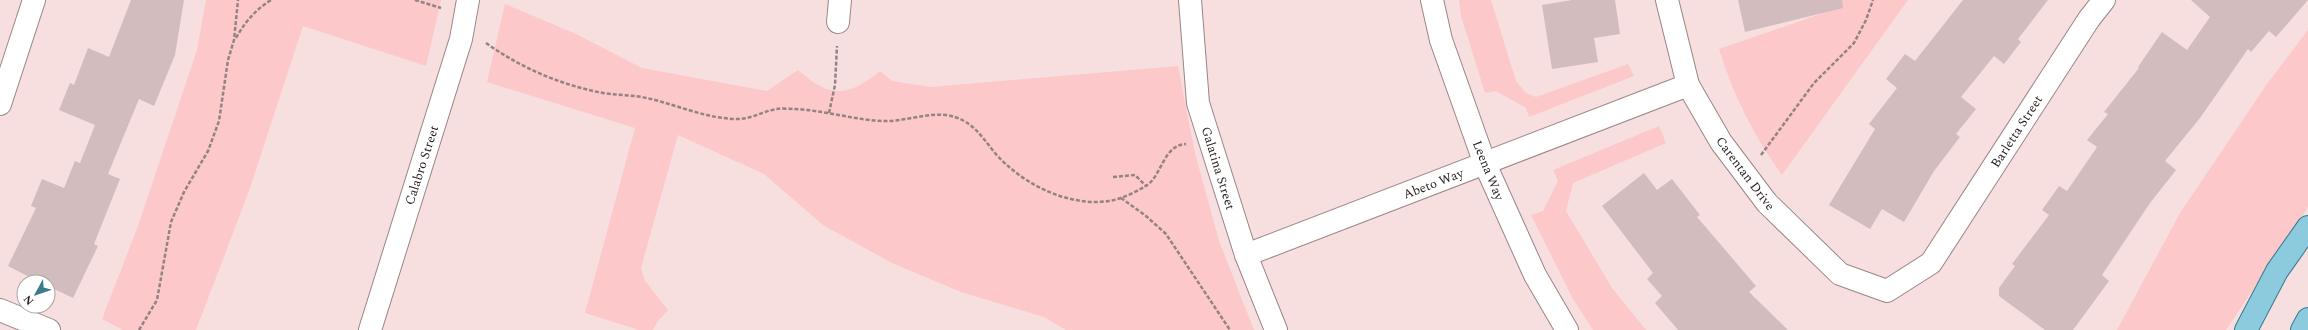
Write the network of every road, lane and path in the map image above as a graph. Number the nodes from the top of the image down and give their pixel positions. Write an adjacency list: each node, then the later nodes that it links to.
1 (34, 0): 16 (street)
2 (238, 0): 14 (path)
3 (271, 0): 14 (path)
4 (415, 0): 13 (path)
5 (468, 0): 13 (street, Calabro Street)
6 (840, 0): 12 (street)
7 (1190, 0): 18 (street, Galatina Street)
8 (1432, 0): 19 (street, Leena Way)
9 (1667, 0): 15 (street, Carentan Drive)
10 (1873, 0): 20 (path)
11 (2104, 0): 26 (street, Barletta Street)
12 (838, 22): 17 (path)
13 (463, 26): 17 (path); 31 (street, Calabro Street)
14 (234, 40): 30 (path)
15 (1688, 84): 19 (street, Abeto Way); 20 (street, Carentan Drive)
16 (0, 104)
17 (829, 113): 23 (path)
18 (1210, 140): 22 (path); 25 (street, Galatina Street)
19 (1485, 164): 25 (street, Abeto Way); 34 (street, Leena Way)
20 (1743, 172): 26 (street, Carentan Drive)
21 (1113, 178): 22 (path)
22 (1146, 186): 23 (path)
23 (1121, 197): 32 (path)
24 (2308, 227): 35 (main road)
25 (1246, 255): 33 (street, Galatina Street)
26 (1931, 263)
27 (0, 310): 29 (street)
28 (2308, 319): 36 (main road)
29 (49, 330)
30 (139, 330)
31 (370, 330)
32 (1230, 330)
33 (1276, 330)
34 (1567, 330)
35 (2246, 330)
36 (2302, 330)

